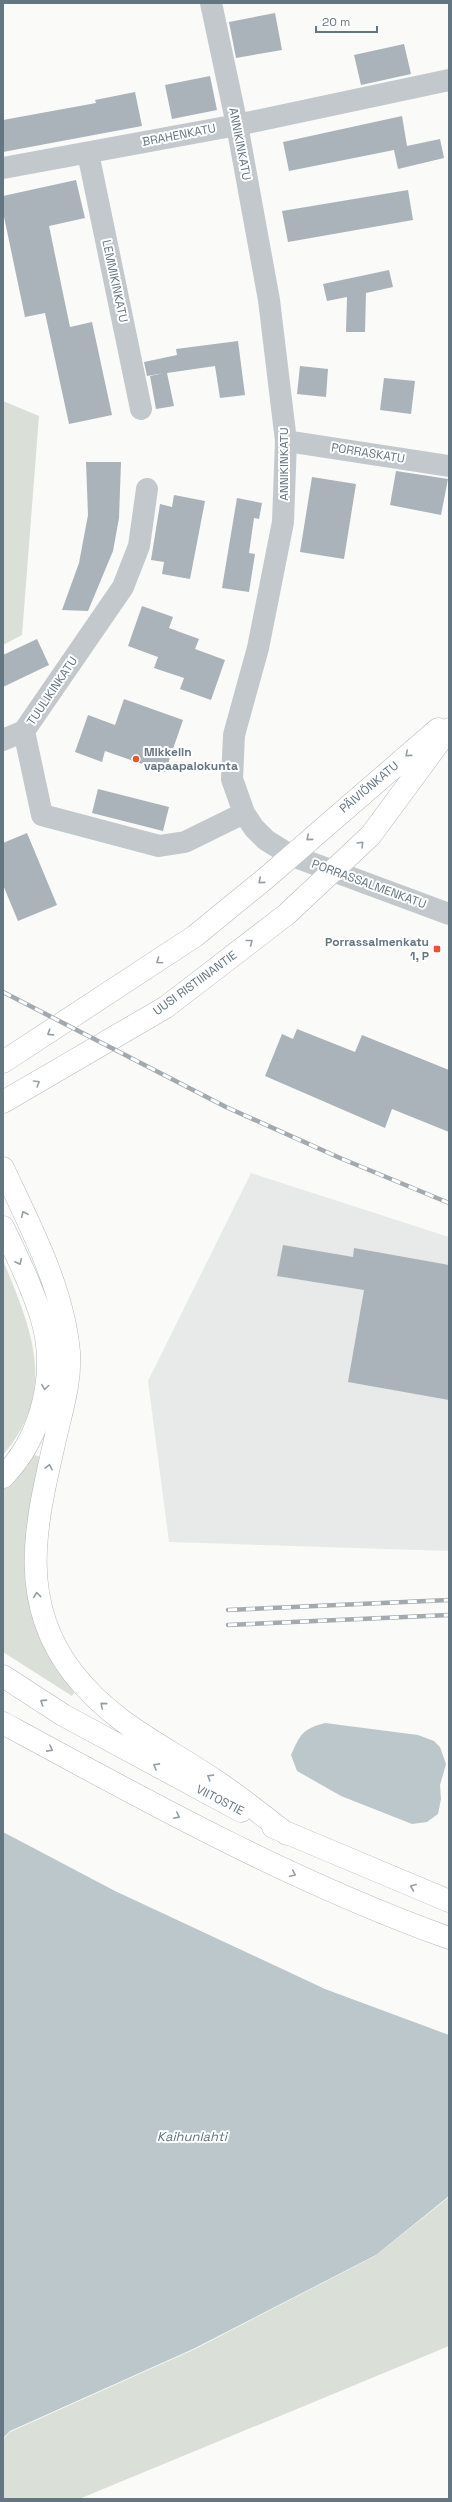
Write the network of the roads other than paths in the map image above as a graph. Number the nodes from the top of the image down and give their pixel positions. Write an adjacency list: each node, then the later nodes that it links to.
1 (211, 3): 3 (street, ANNIKINKATU)
2 (449, 80): 3 (street, BRAHENKATU)
3 (237, 125): 4 (street, BRAHENKATU); 7 (street, ANNIKINKATU)
4 (88, 153): 5 (street, BRAHENKATU); 6 (street, LEMMIKINKATU)
5 (3, 168)
6 (141, 408)
7 (286, 441): 8 (street, PORRASKATU); 14 (street, ANNIKINKATU)
8 (449, 466)
9 (147, 489): 12 (street, TUULIKINKATU)
10 (449, 720): 15 (main road, PÄIVIÖNKATU, one-way to 15)
11 (449, 729): 16 (main road, PÄIVIÖNKATU, one-way to 11)
12 (24, 731): 13 (street); 14 (street, TUULIKINKATU)
13 (3, 740)
14 (244, 813): 15 (street, ANNIKINKATU)
15 (290, 855): 16 (street, PORRASSALMENKATU); 18 (main road, one-way to 18)
16 (333, 871): 17 (street, PORRASSALMENKATU); 19 (main road, UUSI RISTIINANTIE, one-way to 16)
17 (449, 914)
18 (3, 1062)
19 (3, 1102)
20 (3, 1168): 25 (main road, one-way to 20)
21 (3, 1227): 22 (main road, one-way to 22)
22 (3, 1477)
23 (3, 1676): 25 (main road, VIITOSTIE, one-way to 23)
24 (3, 1723): 27 (main road, one-way to 27)
25 (287, 1834): 26 (main road, VIITOSTIE, one-way to 25)
26 (449, 1901)
27 (402, 1921): 28 (main road); 29 (main road)
28 (449, 1938)
29 (449, 1954)

